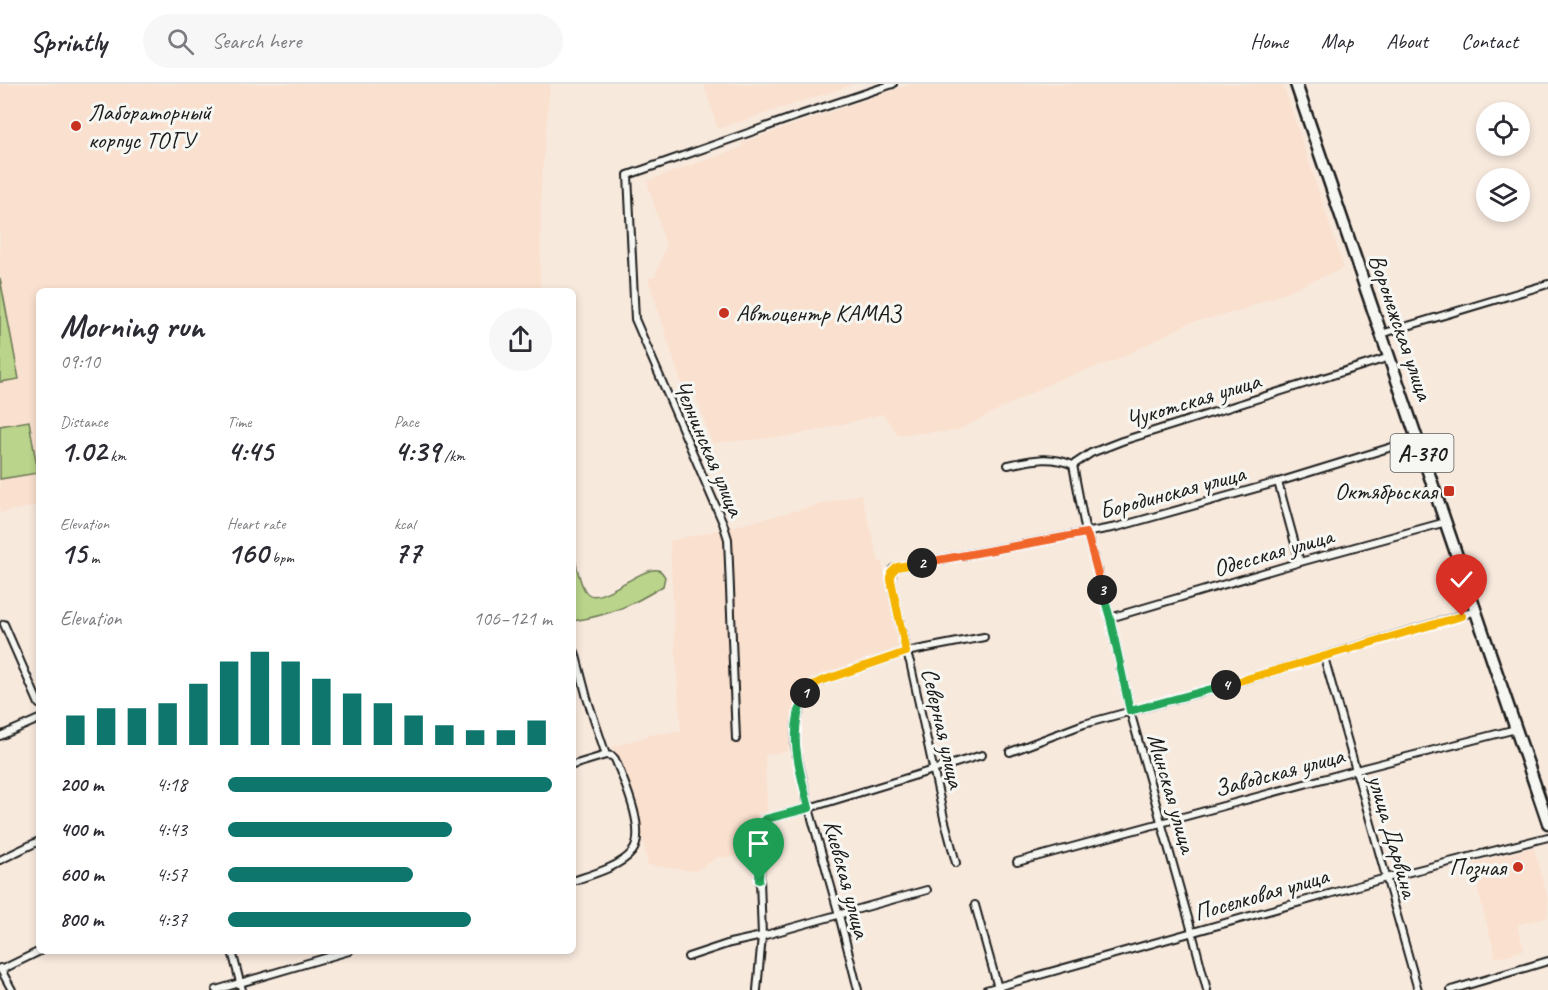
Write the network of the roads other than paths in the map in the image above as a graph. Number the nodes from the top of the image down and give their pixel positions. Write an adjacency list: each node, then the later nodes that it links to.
1 (893, 84): 26 (street, Челнинская улица)
2 (1296, 84): 4 (highway, Воронежская улица / А-370)
3 (1548, 284): 4 (street)
4 (1381, 334): 5 (highway, Воронежская улица / А-370)
5 (1390, 357): 6 (highway, Воронежская улица / А-370); 8 (street, Чукотская улица)
6 (1418, 439): 9 (street, Бородинская улица); 10 (highway, Воронежская улица / А-370)
7 (1008, 465): 8 (street)
8 (1073, 465): 11 (street, Минская улица)
9 (1278, 482): 11 (street, Бородинская улица); 12 (street)
10 (1446, 522): 12 (street, Одесская улица); 14 (highway, Воронежская улица / А-370)
11 (1086, 533): 13 (street, Бородинская улица); 15 (street, Минская улица)
12 (1300, 562): 15 (street, Одесская улица)
13 (897, 567): 18 (street, Северная улица)
14 (1476, 611): 20 (street); 24 (highway, Воронежская улица / А-370)
15 (1110, 618): 22 (street, Минская улица)
16 (4, 624): 21 (street)
17 (984, 637): 18 (street)
18 (906, 652): 31 (street, Северная улица); 33 (street, Киевская улица)
19 (576, 656): 28 (street)
20 (1324, 657): 22 (street); 32 (street, улица Дарвина)
21 (36, 697)
22 (1130, 711): 27 (street); 34 (street, Минская улица)
23 (36, 720): 25 (street)
24 (1517, 729): 32 (street, Заводская улица); 35 (highway, Воронежская улица / А-370)
25 (0, 736)
26 (736, 739)
27 (1010, 752)
28 (606, 755): 30 (street); 42 (street)
29 (982, 755): 31 (street)
30 (576, 764)
31 (934, 770): 33 (street); 40 (street, Северная улица)
32 (1356, 770): 34 (street, Заводская улица); 41 (street, улица Дарвина)
33 (809, 808): 45 (street, Киевская улица); 47 (street)
34 (1162, 823): 39 (street, Заводская улица); 46 (street, Минская улица)
35 (1548, 823)
36 (1548, 837): 41 (street, Поселковая улица)
37 (36, 842): 38 (street)
38 (0, 860)
39 (1017, 862)
40 (956, 863)
41 (1386, 878): 46 (street, Поселковая улица); 63 (street, улица Дарвина)
42 (576, 880)
43 (927, 890): 45 (street)
44 (975, 905): 55 (street)
45 (839, 915): 47 (street); 60 (street, Киевская улица)
46 (1192, 932): 55 (street, Поселковая улица); 62 (street, Минская улица)
47 (762, 936): 51 (street); 59 (street)
48 (36, 953): 53 (street)
49 (233, 954): 54 (street)
50 (338, 954): 54 (street)
51 (688, 957)
52 (1548, 961): 64 (street)
53 (1, 968): 56 (street)
54 (240, 982): 57 (street); 58 (street)
55 (998, 988): 61 (street, Поселковая улица)
56 (12, 990)
57 (216, 990)
58 (242, 990)
59 (757, 990)
60 (858, 990)
61 (986, 990)
62 (1207, 990)
63 (1418, 990)
64 (1451, 990)

